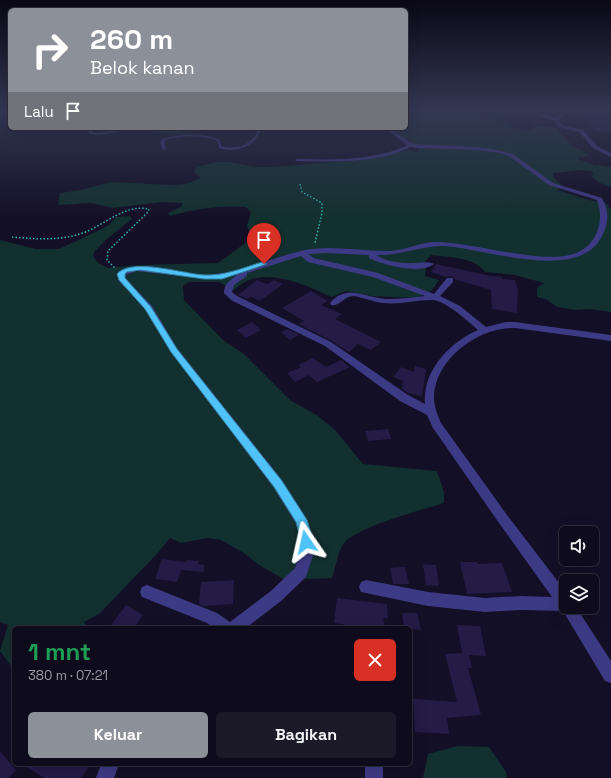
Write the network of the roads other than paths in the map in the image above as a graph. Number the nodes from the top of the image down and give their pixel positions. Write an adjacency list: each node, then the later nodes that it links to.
1 (220, 146): 2 (lane)
2 (245, 146)
3 (408, 146): 7 (lane)
4 (428, 146): 9 (street)
5 (594, 146): 6 (street)
6 (611, 155)
7 (297, 160)
8 (302, 254): 9 (street); 11 (street); 13 (street)
9 (368, 254): 10 (street)
10 (430, 264)
11 (254, 267): 17 (street); 24 (street)
12 (450, 280): 13 (street)
13 (435, 297): 14 (street); 15 (street)
14 (334, 303)
15 (485, 332): 16 (street); 17 (street)
16 (611, 338)
17 (430, 412): 20 (street)
18 (366, 587): 21 (street)
19 (147, 592): 23 (street)
20 (559, 595)
21 (559, 604)
22 (572, 614): 25 (street)
23 (224, 626)
24 (237, 626)
25 (611, 675)
26 (109, 766): 28 (street)
27 (375, 766): 29 (street)
28 (105, 778)
29 (374, 778)

